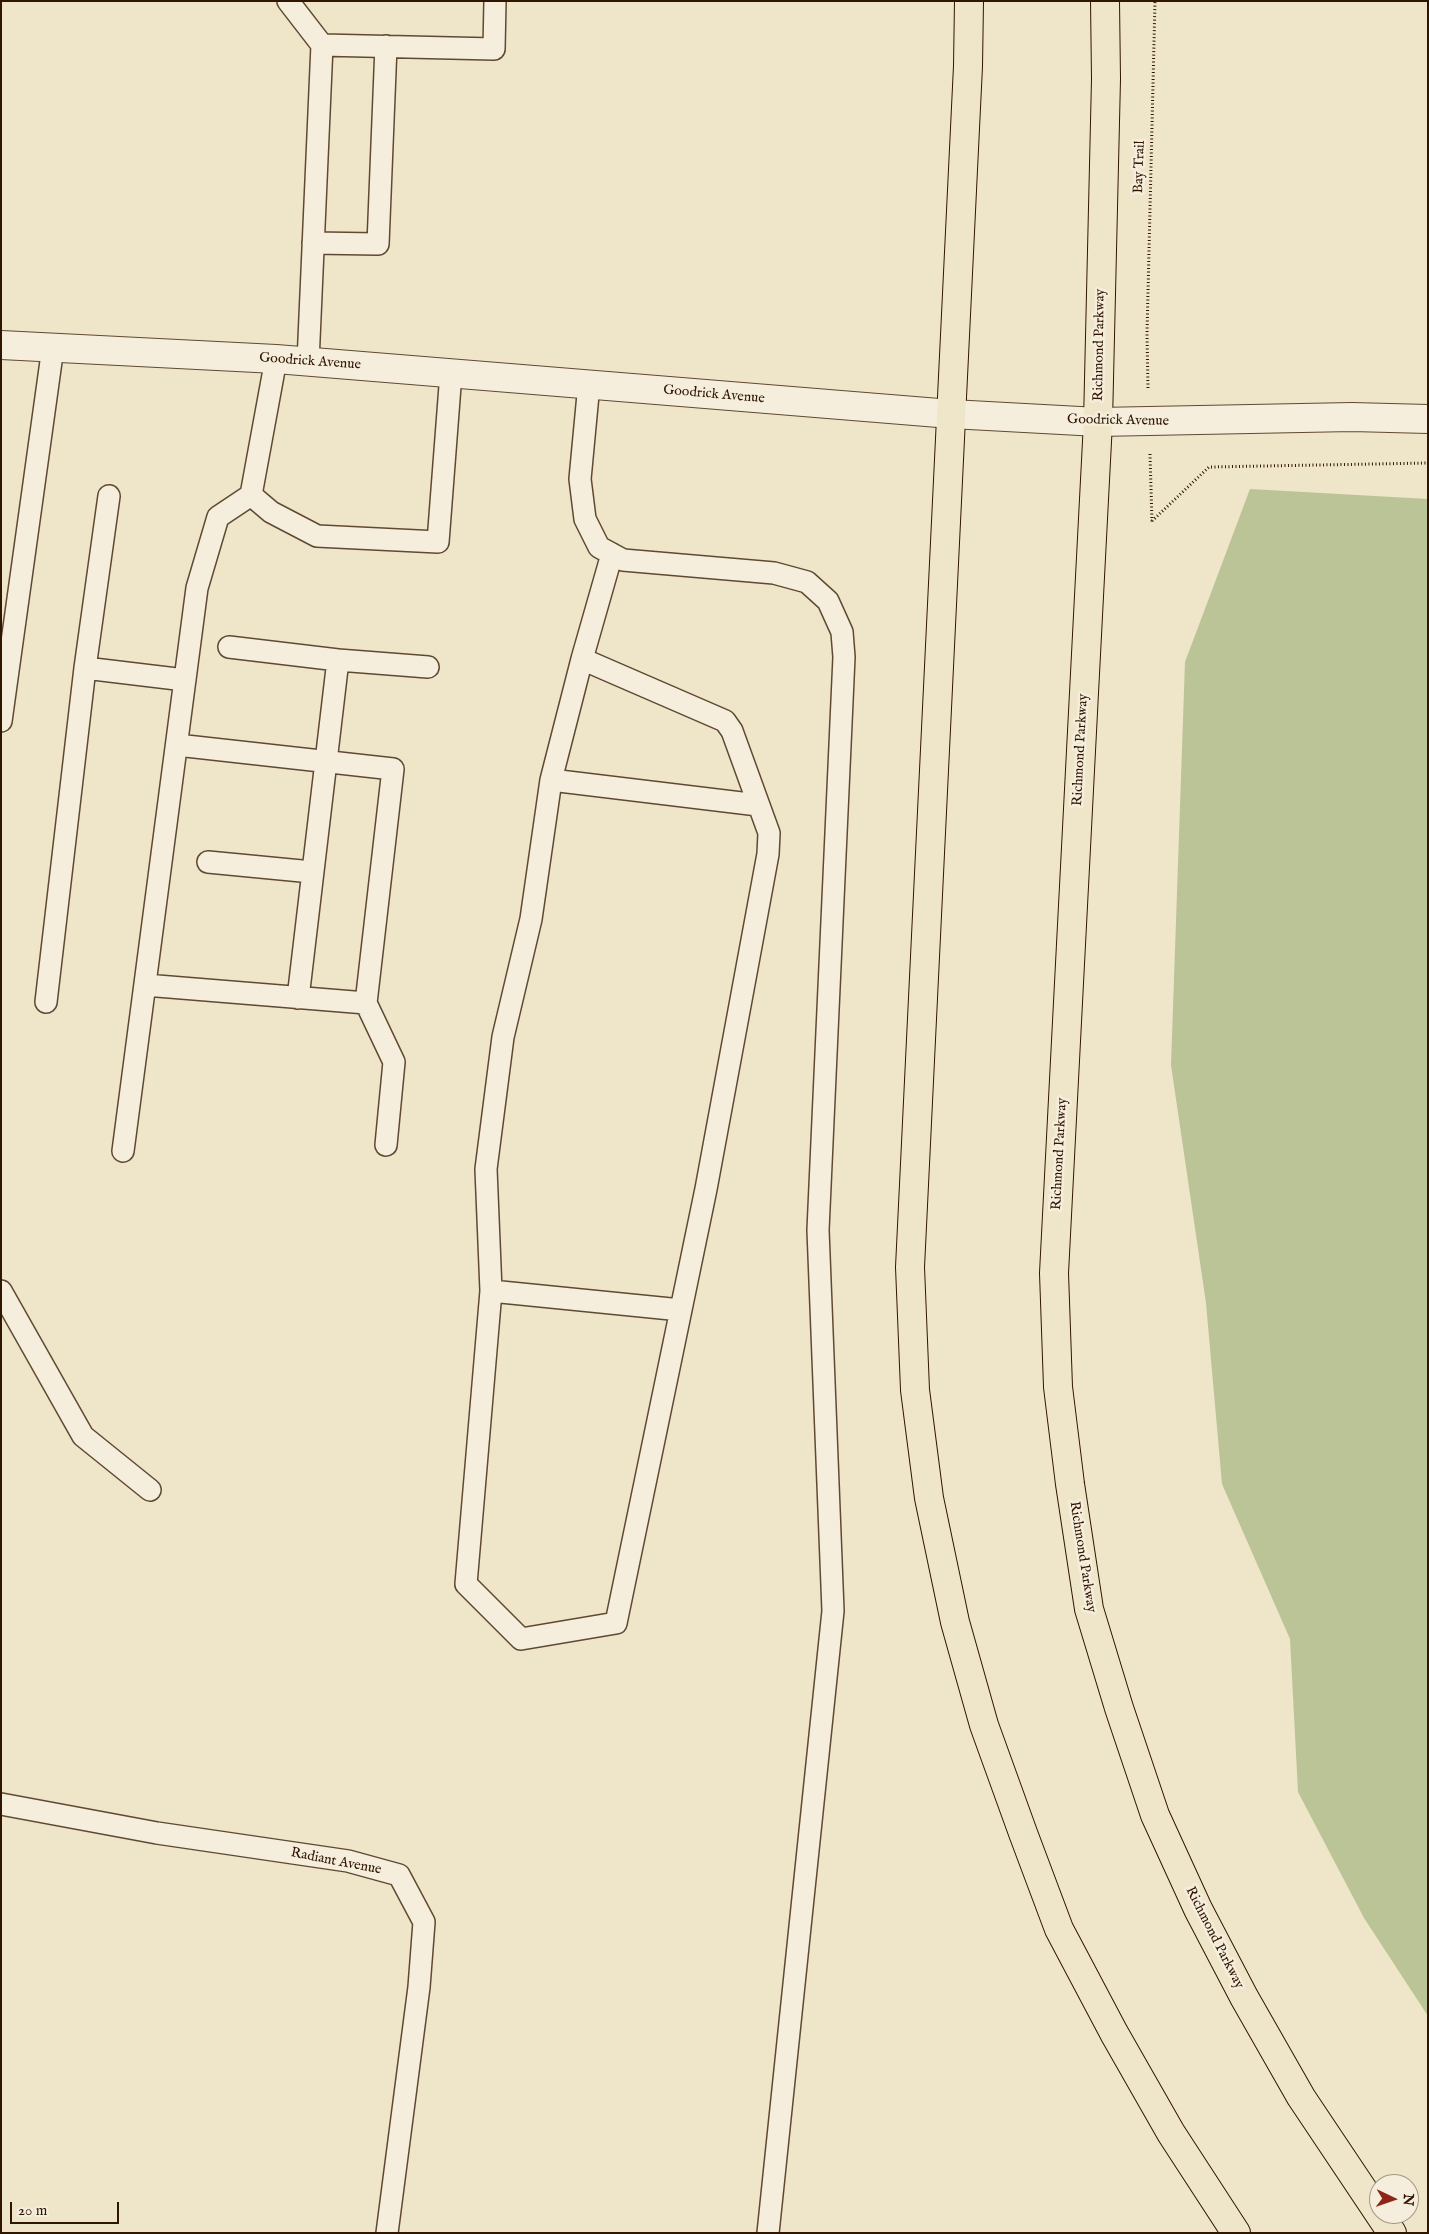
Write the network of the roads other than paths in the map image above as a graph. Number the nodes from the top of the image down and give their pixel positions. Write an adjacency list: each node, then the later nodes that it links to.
1 (288, 1): 5 (lane)
2 (495, 1): 6 (lane)
3 (969, 1): 14 (highway)
4 (1105, 1): 16 (highway, Richmond Parkway)
5 (322, 45): 6 (lane); 7 (lane)
6 (386, 46): 7 (lane)
7 (313, 243): 11 (lane)
8 (1, 345): 9 (street, Goodrick Avenue)
9 (53, 347): 10 (street, Goodrick Avenue); 26 (lane)
10 (276, 359): 11 (street, Goodrick Avenue); 17 (lane)
11 (308, 362): 12 (street, Goodrick Avenue)
12 (451, 374): 13 (street, Goodrick Avenue); 17 (lane)
13 (589, 384): 14 (street, Goodrick Avenue); 19 (lane)
14 (951, 414): 16 (street, Goodrick Avenue); 46 (highway)
15 (1428, 419): 16 (street, Goodrick Avenue)
16 (1098, 422): 47 (highway, Richmond Parkway)
17 (251, 495): 25 (lane)
18 (109, 496): 23 (lane)
19 (612, 554): 21 (lane); 45 (lane)
20 (229, 647): 22 (lane)
21 (582, 659): 29 (lane); 30 (lane)
22 (338, 660): 24 (lane); 28 (lane)
23 (85, 668): 25 (lane); 35 (lane)
24 (428, 668)
25 (185, 680): 27 (lane)
26 (1, 721)
27 (177, 745): 28 (lane); 33 (lane)
28 (325, 761): 32 (lane); 36 (lane)
29 (551, 780): 30 (lane); 40 (lane)
30 (758, 805): 41 (lane)
31 (208, 862): 32 (lane)
32 (312, 872): 34 (lane)
33 (145, 984): 34 (lane); 38 (lane)
34 (298, 998): 36 (lane)
35 (46, 1002)
36 (366, 1003): 37 (lane)
37 (386, 1145)
38 (123, 1151)
39 (1, 1291): 42 (lane)
40 (490, 1291): 41 (lane); 41 (lane)
41 (681, 1310)
42 (150, 1490)
43 (1, 1804): 44 (lane, Radiant Avenue)
44 (387, 2233)
45 (768, 2233)
46 (1236, 2233)
47 (1392, 2233)

